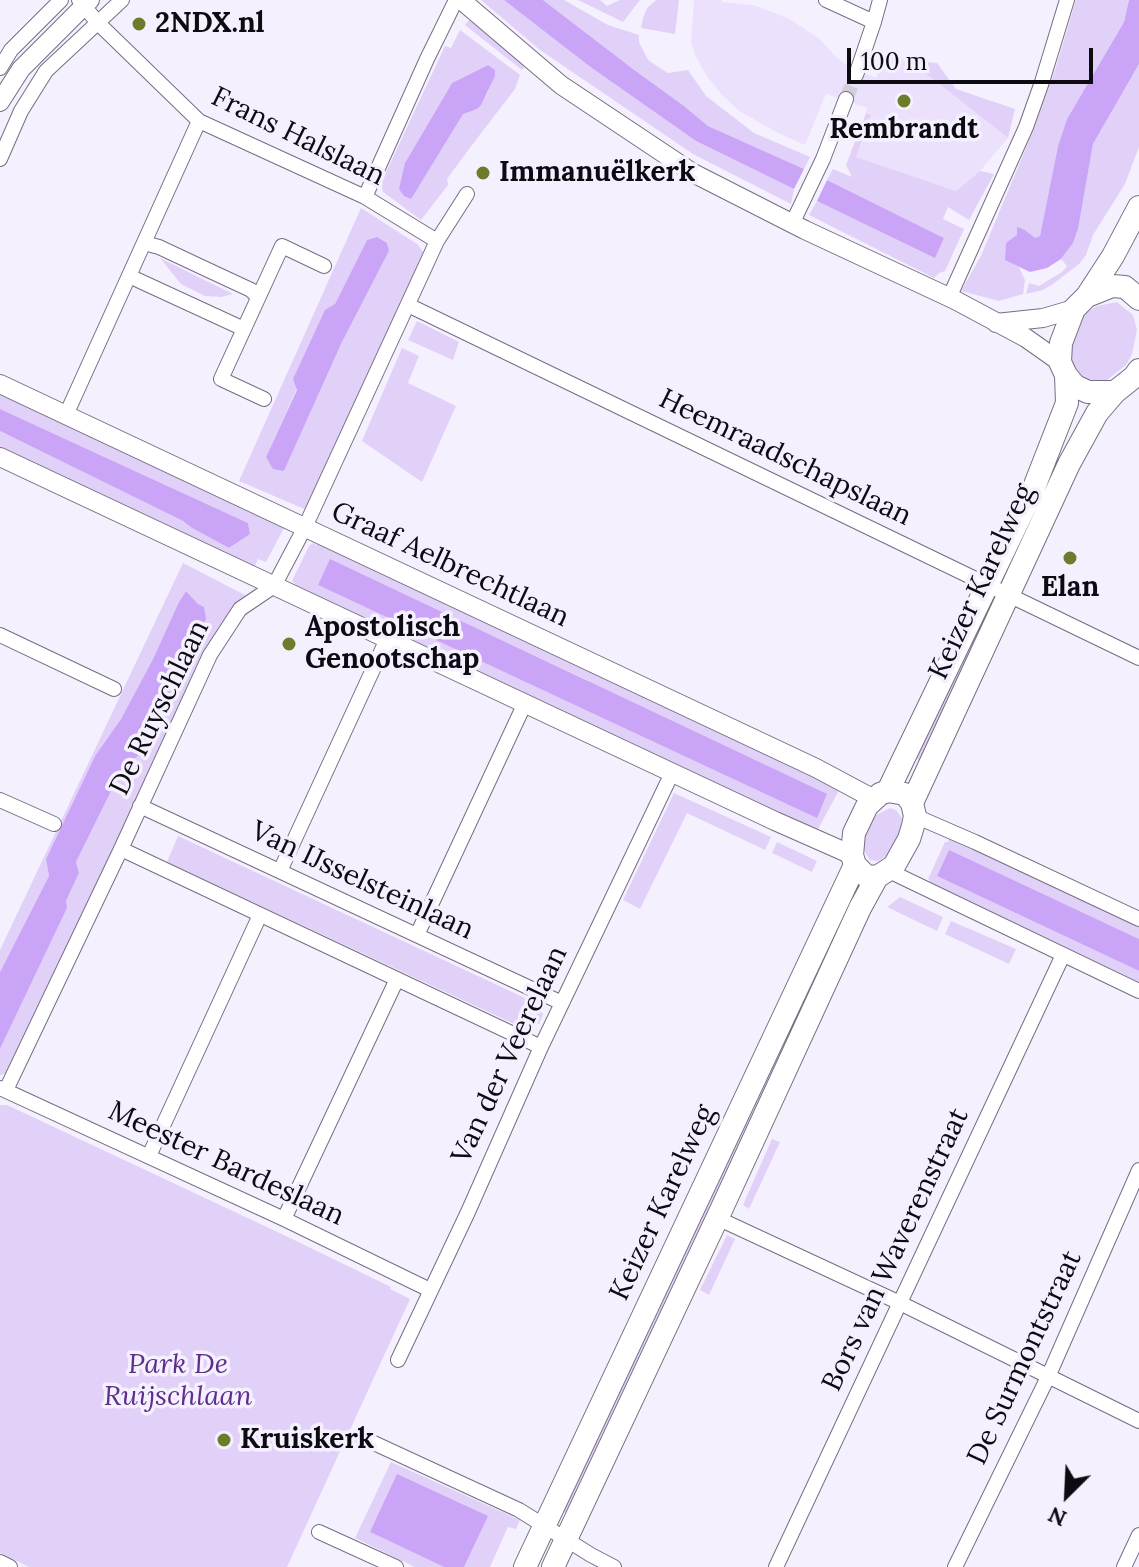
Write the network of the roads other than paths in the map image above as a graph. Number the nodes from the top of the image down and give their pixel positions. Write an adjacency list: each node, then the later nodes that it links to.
1 (61, 0): 10 (street)
2 (122, 0): 9 (street)
3 (458, 0): 17 (street); 19 (street)
4 (826, 0): 8 (street)
5 (880, 0): 8 (street)
6 (1067, 0): 25 (street)
7 (84, 2): 9 (street, Frans Halslaan); 13 (street)
8 (874, 22): 11 (street)
9 (98, 23): 14 (street, Frans Halslaan); 15 (street)
10 (0, 68)
11 (856, 75)
12 (846, 99): 19 (street)
13 (0, 102)
14 (199, 121): 17 (street, Frans Halslaan); 21 (street)
15 (0, 159)
16 (467, 194): 20 (street, De Ruyschlaan)
17 (365, 197): 20 (street, Frans Halslaan)
18 (1139, 207): 27 (main road)
19 (792, 224): 25 (street)
20 (437, 241): 28 (street, De Ruyschlaan)
21 (144, 243): 23 (street); 24 (street)
22 (324, 266): 24 (street)
23 (129, 276): 30 (street); 36 (street)
24 (258, 297): 30 (street)
25 (949, 298): 29 (street)
26 (1139, 299): 27 (main road)
27 (1080, 302): 29 (street); 31 (main road, Keizer Karelweg)
28 (408, 305): 38 (street, De Ruyschlaan); 39 (street, Heemraadschapslaan)
29 (996, 323): 31 (street)
30 (244, 329): 35 (street)
31 (1063, 369): 34 (main road); 39 (main road, Keizer Karelweg)
32 (1139, 370): 34 (main road, Keizer Karelweg)
33 (0, 384): 36 (street, Graaf Aelbrechtlaan)
34 (1115, 392): 41 (main road, Keizer Karelweg)
35 (264, 399)
36 (66, 415): 38 (street, Graaf Aelbrechtlaan)
37 (0, 457): 40 (street)
38 (305, 527): 40 (street, De Ruyschlaan); 48 (street, Graaf Aelbrechtlaan)
39 (987, 585): 41 (street, Heemraadschapslaan); 48 (main road, Keizer Karelweg)
40 (274, 586): 43 (street); 50 (street, De Ruyschlaan)
41 (1010, 595): 44 (street, Heemraadschapslaan); 51 (main road, Keizer Karelweg)
42 (0, 635): 45 (street)
43 (387, 639): 46 (street); 55 (street)
44 (1139, 658)
45 (114, 689)
46 (525, 703): 47 (street); 59 (street)
47 (672, 773): 54 (street); 63 (street, Van der Veerelaan)
48 (881, 795): 51 (main road); 54 (main road)
49 (0, 800): 52 (street)
50 (140, 806): 53 (street, De Ruyschlaan); 55 (street, Van IJsselsteinlaan)
51 (913, 810): 56 (main road); 58 (street)
52 (54, 824)
53 (121, 849): 57 (street); 65 (street, De Ruyschlaan)
54 (854, 860): 56 (main road); 76 (main road, Keizer Karelweg)
55 (280, 871): 59 (street, Van IJsselsteinlaan)
56 (883, 874): 60 (street); 68 (main road, Keizer Karelweg)
57 (260, 915): 61 (street); 66 (street)
58 (1139, 919)
59 (417, 935): 63 (street, Van IJsselsteinlaan)
60 (1063, 955): 62 (street); 71 (street, Bors van Waverenstraat)
61 (397, 979): 64 (street); 69 (street)
62 (1139, 991)
63 (562, 1003): 64 (street, Van der Veerelaan)
64 (541, 1047): 70 (street, Van der Veerelaan)
65 (3, 1089): 66 (street, Meester Bardeslaan)
66 (149, 1156): 69 (street, Meester Bardeslaan)
67 (1139, 1170): 73 (street, De Surmontstraat)
68 (717, 1218): 71 (street); 79 (main road, Keizer Karelweg)
69 (284, 1219): 70 (street, Meester Bardeslaan)
70 (430, 1290): 72 (street, Van der Veerelaan)
71 (900, 1303): 73 (street); 86 (street, Bors van Waverenstraat)
72 (398, 1360)
73 (1048, 1377): 74 (street); 87 (street, De Surmontstraat)
74 (1139, 1421)
75 (363, 1438): 76 (street)
76 (545, 1525): 79 (street); 83 (main road, Keizer Karelweg)
77 (319, 1532): 82 (street)
78 (1139, 1535): 88 (street)
79 (566, 1539): 84 (main road, Keizer Karelweg); 85 (street)
80 (0, 1562): 81 (street)
81 (10, 1567)
82 (396, 1567)
83 (525, 1567)
84 (553, 1567)
85 (614, 1567)
86 (776, 1567)
87 (955, 1567)
88 (1124, 1567)

